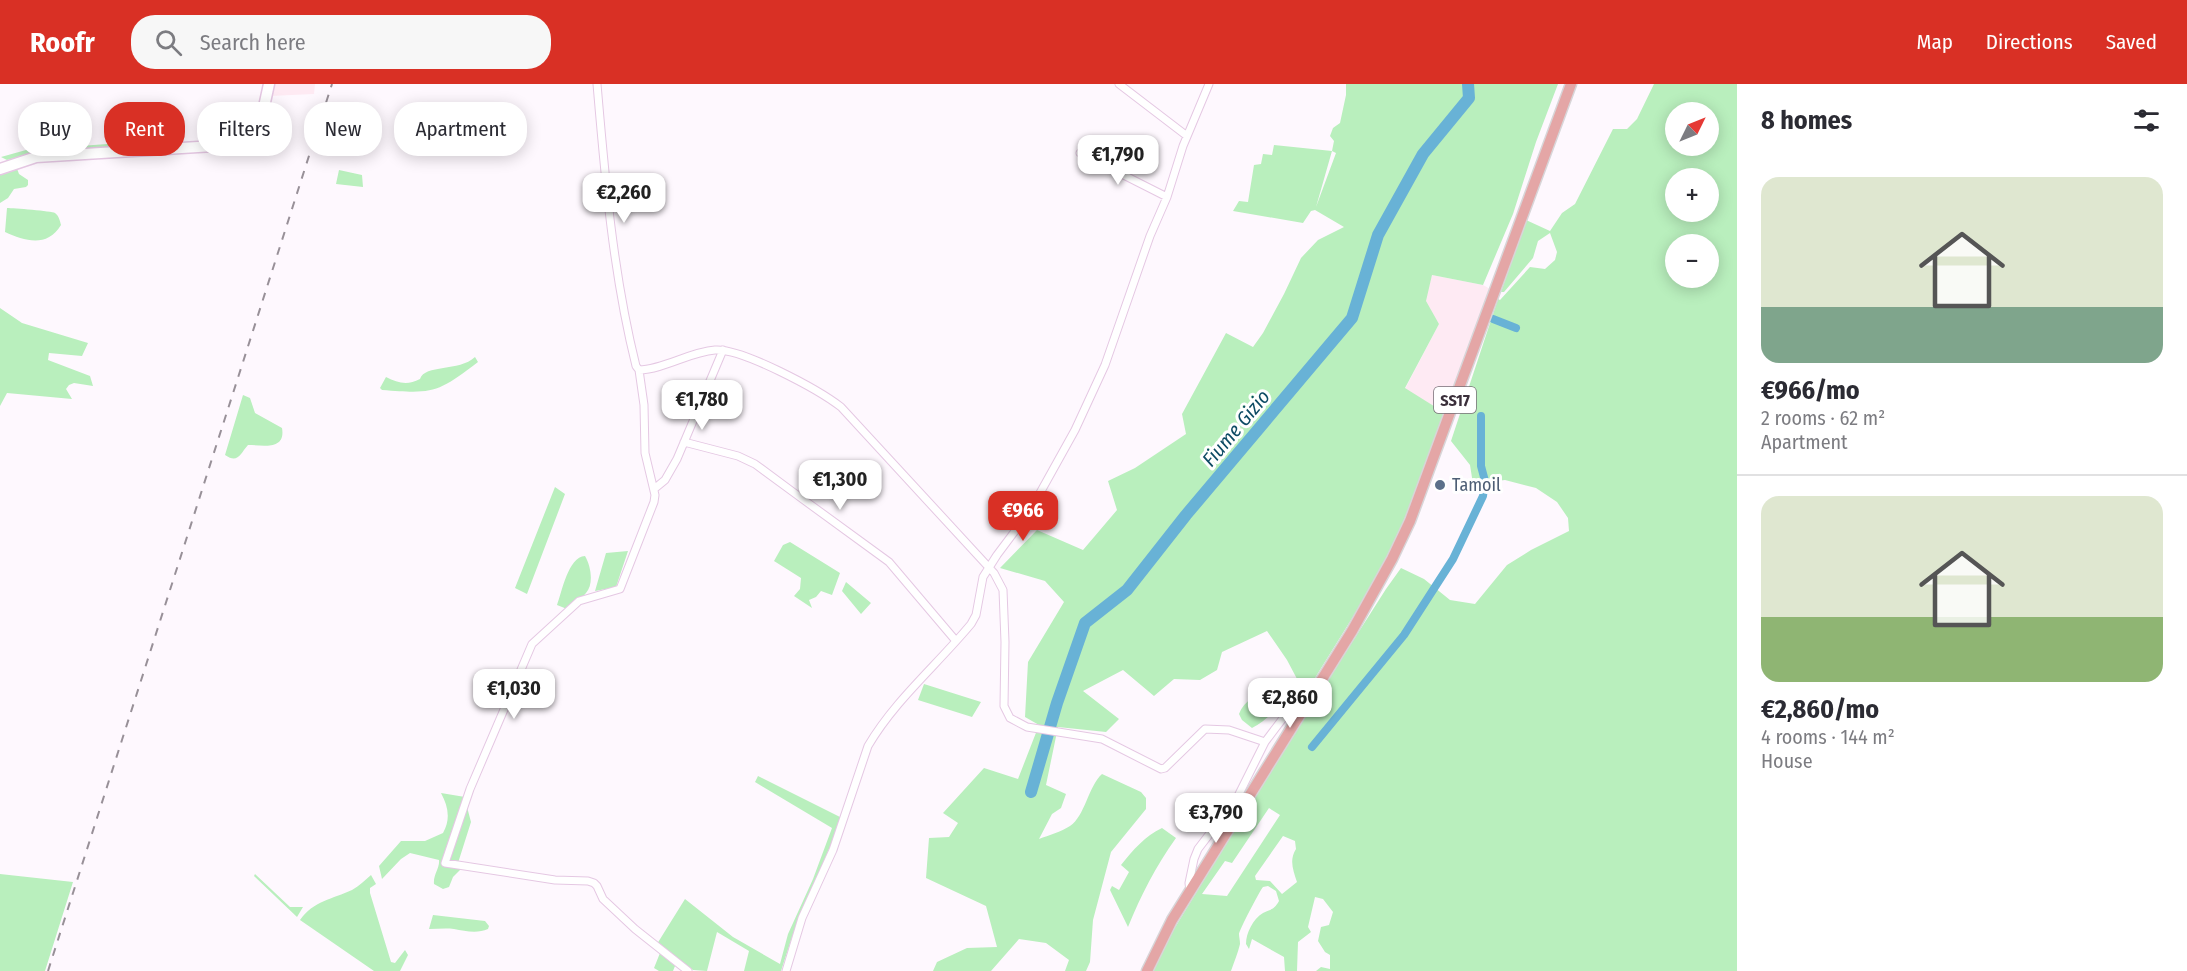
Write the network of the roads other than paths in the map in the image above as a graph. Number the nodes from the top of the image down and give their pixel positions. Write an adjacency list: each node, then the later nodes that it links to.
1 (269, 84): 8 (main road)
2 (597, 84): 11 (street)
3 (1119, 84): 6 (street)
4 (1209, 84): 6 (street)
5 (1571, 84): 16 (main road, SS17)
6 (1187, 136): 9 (street)
7 (1080, 153): 9 (street)
8 (0, 169)
9 (1167, 197): 14 (street)
10 (723, 350): 11 (street); 12 (street); 14 (street)
11 (639, 370): 13 (street)
12 (684, 442): 13 (street); 15 (street)
13 (654, 489): 19 (street)
14 (989, 568): 15 (street); 17 (street)
15 (956, 641): 20 (street)
16 (1307, 700): 17 (street); 18 (main road, SS17)
17 (1265, 742): 18 (street)
18 (1241, 800): 21 (main road, SS17)
19 (688, 971)
20 (786, 971)
21 (1147, 971)

